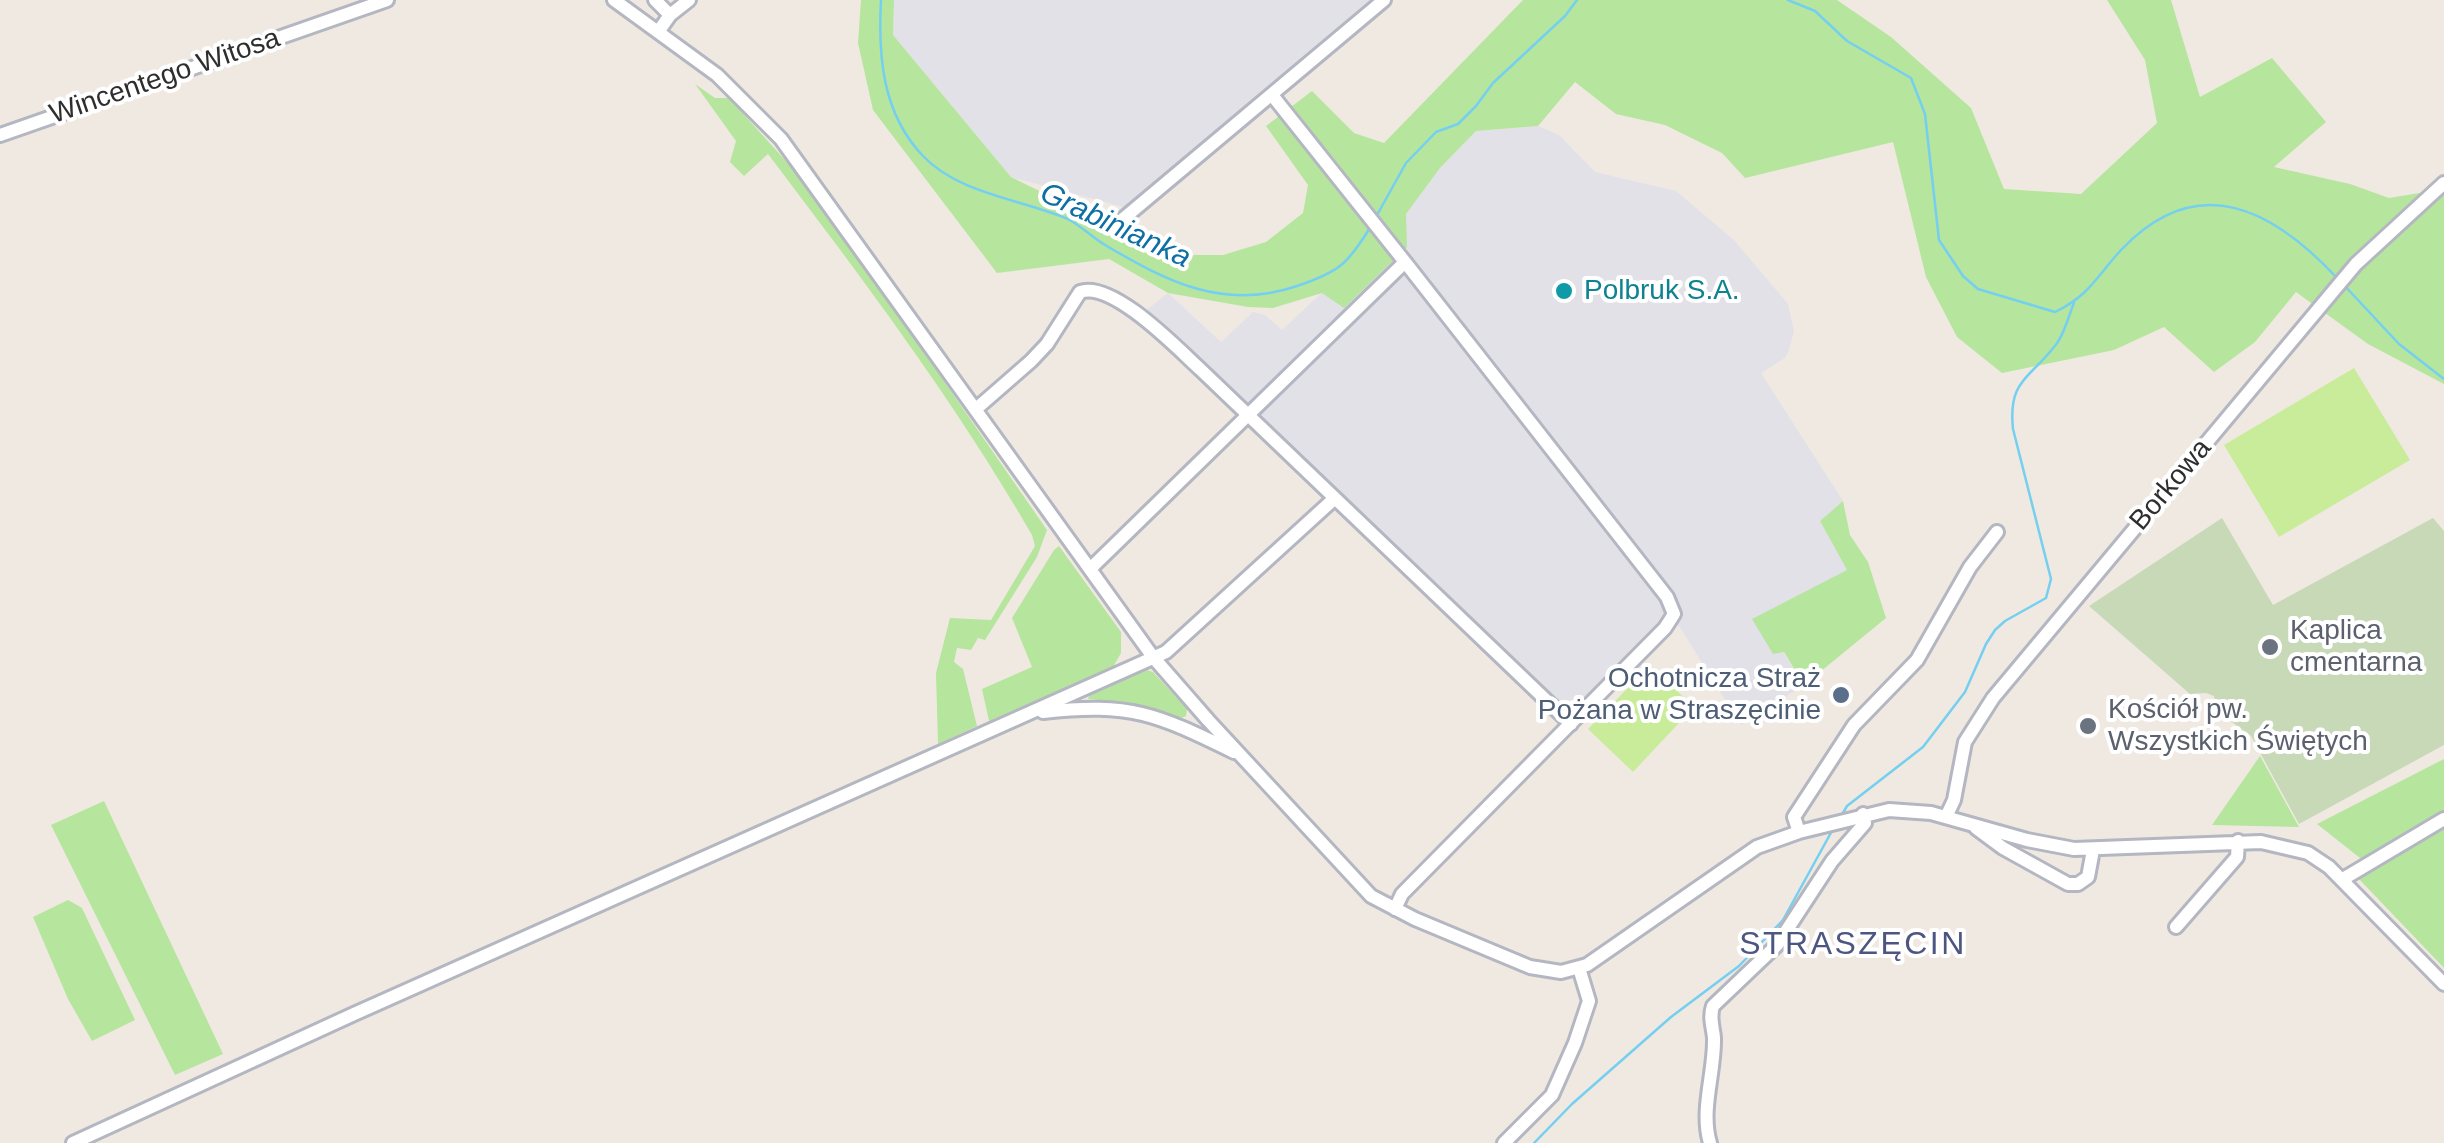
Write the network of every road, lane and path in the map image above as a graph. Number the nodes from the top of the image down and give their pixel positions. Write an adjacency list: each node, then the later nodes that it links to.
1 (387, 0): 9 (street, Wincentego Witosa)
2 (614, 0): 7 (street)
3 (655, 0): 6 (street)
4 (689, 0): 6 (street)
5 (1384, 0): 8 (street)
6 (670, 16): 7 (street)
7 (658, 32): 13 (street)
8 (1272, 94): 11 (street); 12 (street)
9 (0, 135)
10 (2444, 183): 23 (street, Borkowa)
11 (1117, 224)
12 (1405, 262): 14 (street); 20 (street)
13 (976, 409): 14 (street); 17 (street)
14 (1247, 415): 15 (street); 17 (street)
15 (1334, 498): 18 (street); 20 (street)
16 (1997, 532): 26 (street)
17 (1090, 568): 18 (street)
18 (1153, 657): 19 (street); 21 (street)
19 (1030, 714): 21 (street); 34 (street)
20 (1571, 724): 30 (street)
21 (1241, 756): 30 (street)
22 (1858, 816): 23 (street); 26 (street); 36 (street)
23 (1946, 816): 25 (street)
24 (2444, 819): 29 (street)
25 (1970, 824): 28 (street); 28 (street)
26 (1802, 831): 32 (street)
27 (2238, 841): 28 (street); 29 (street); 31 (street)
28 (2092, 850)
29 (2343, 879): 33 (street)
30 (1395, 909): 32 (street)
31 (2176, 927)
32 (1579, 968): 35 (street)
33 (2444, 984)
34 (74, 1143)
35 (1504, 1143)
36 (1710, 1143)

